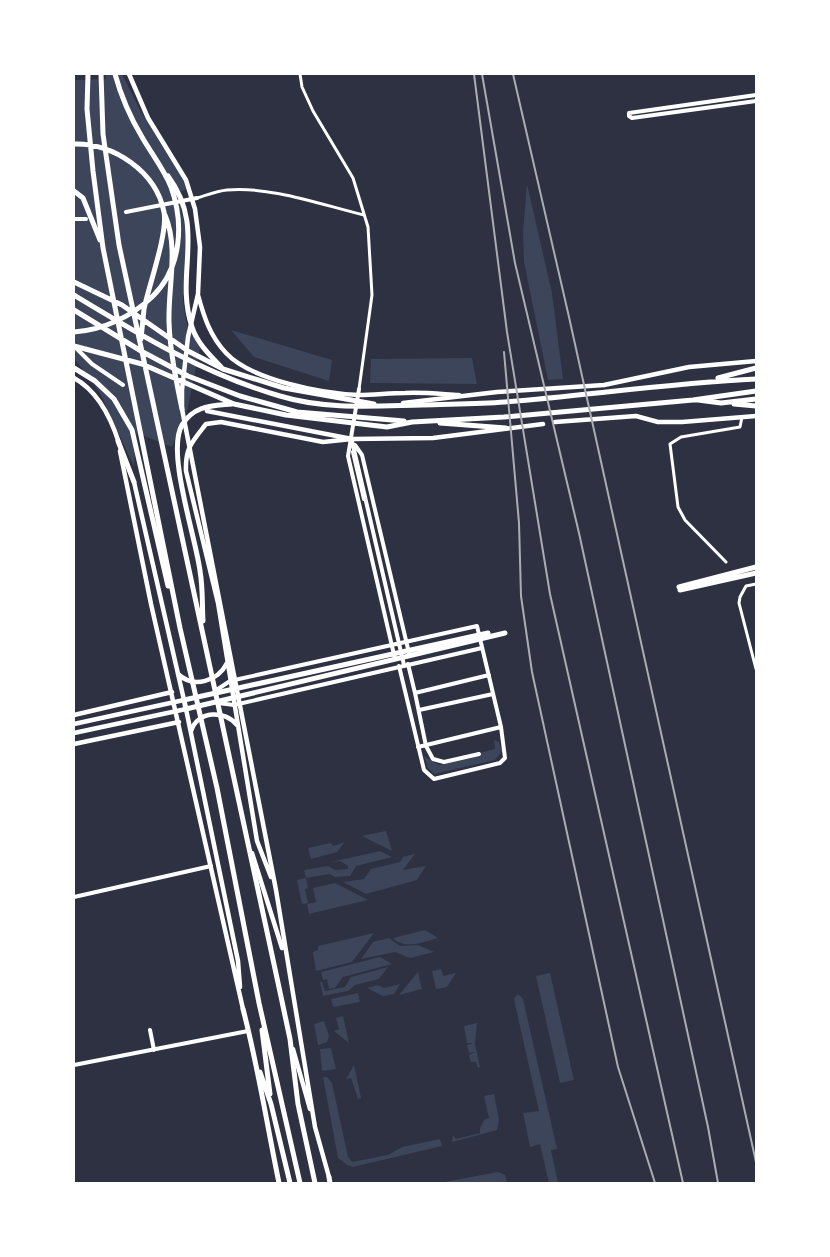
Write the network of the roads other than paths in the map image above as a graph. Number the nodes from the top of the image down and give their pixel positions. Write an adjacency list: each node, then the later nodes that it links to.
1 (88, 74): 17 (main road)
2 (101, 74): 23 (main road)
3 (115, 74): 9 (main road)
4 (129, 74): 11 (main road)
5 (300, 74): 14 (street)
6 (756, 95): 7 (street)
7 (756, 101)
8 (74, 144): 13 (main road)
9 (156, 160): 22 (main road); 28 (main road)
10 (74, 191): 17 (main road)
11 (195, 198): 12 (street); 14 (street); 19 (main road)
12 (126, 212)
13 (164, 212): 23 (main road); 43 (main road)
14 (364, 215): 33 (street)
15 (74, 218): 16 (street)
16 (86, 218)
17 (103, 248): 59 (main road)
18 (74, 282): 28 (main road)
19 (198, 294): 35 (main road); 43 (main road)
20 (74, 295): 41 (main road)
21 (74, 310): 47 (main road)
22 (74, 332)
23 (140, 343): 60 (main road)
24 (74, 346): 32 (street); 40 (main road)
25 (756, 362): 36 (main road)
26 (74, 368): 59 (main road)
27 (756, 368): 31 (main road)
28 (223, 369): 41 (main road)
29 (74, 378): 52 (main road)
30 (756, 378): 31 (main road)
31 (705, 381): 41 (main road)
32 (123, 386)
33 (359, 389): 35 (street)
34 (756, 390): 38 (main road)
35 (358, 395): 36 (main road); 51 (street)
36 (475, 395): 41 (main road)
37 (756, 399): 39 (main road)
38 (693, 400): 39 (main road); 47 (main road)
39 (721, 403): 42 (main road)
40 (234, 404): 47 (main road); 60 (main road)
41 (382, 406)
42 (756, 406)
43 (182, 410): 53 (main road)
44 (207, 411): 51 (main road)
45 (756, 416): 46 (main road)
46 (742, 417): 48 (main road); 55 (street)
47 (412, 422): 50 (main road)
48 (555, 422)
49 (543, 424): 50 (main road)
50 (506, 428): 51 (main road)
51 (352, 440): 53 (main road); 62 (street); 64 (street); 65 (street)
52 (118, 442): 54 (main road); 74 (main road)
53 (188, 447): 67 (main road); 97 (main road)
54 (134, 482): 70 (main road)
55 (726, 562)
56 (756, 567): 57 (main road)
57 (756, 573)
58 (756, 584): 69 (street)
59 (180, 628): 100 (main road)
60 (203, 629): 95 (main road)
61 (504, 631): 64 (main road)
62 (398, 644): 63 (street); 68 (street); 72 (street)
63 (482, 648): 68 (street); 71 (street)
64 (409, 653): 65 (main road)
65 (394, 656): 66 (main road)
66 (382, 659): 73 (main road); 78 (main road)
67 (227, 664): 70 (main road); 72 (main road)
68 (404, 665): 75 (street); 81 (street); 93 (street)
69 (756, 669)
70 (177, 673): 79 (main road)
71 (489, 675): 75 (street); 76 (street)
72 (230, 681): 73 (main road); 77 (street)
73 (232, 690): 77 (main road); 78 (main road)
74 (172, 692): 84 (main road); 85 (main road)
75 (415, 693): 83 (street)
76 (493, 694): 83 (street); 88 (street)
77 (209, 695): 79 (main road)
78 (233, 697): 80 (main road); 81 (main road)
79 (184, 700): 82 (main road); 86 (main road)
80 (211, 702): 81 (street); 82 (main road)
81 (234, 704): 87 (main road)
82 (186, 708): 89 (main road); 90 (main road)
83 (419, 710): 92 (street)
84 (74, 715)
85 (179, 722): 91 (main road); 96 (main road)
86 (74, 724)
87 (237, 726): 90 (main road); 97 (main road)
88 (501, 727): 92 (street); 93 (street)
89 (74, 733)
90 (191, 733): 101 (main road)
91 (74, 744)
92 (426, 746): 93 (street); 94 (street)
93 (418, 747)
94 (479, 754)
95 (242, 825): 99 (main road); 104 (main road)
96 (211, 866): 98 (street); 101 (main road)
97 (276, 890): 99 (main road)
98 (74, 897)
99 (287, 966): 109 (main road)
100 (258, 1004): 108 (main road); 113 (main road)
101 (243, 1009): 103 (main road)
102 (150, 1030): 105 (street)
103 (248, 1031): 105 (street); 106 (main road)
104 (290, 1039): 109 (main road); 114 (main road)
105 (154, 1050): 107 (street)
106 (255, 1057): 108 (main road); 111 (main road)
107 (74, 1065)
108 (271, 1104): 112 (main road)
109 (315, 1127): 110 (main road)
110 (330, 1180)
111 (279, 1183)
112 (290, 1183)
113 (300, 1183)
114 (315, 1183)

